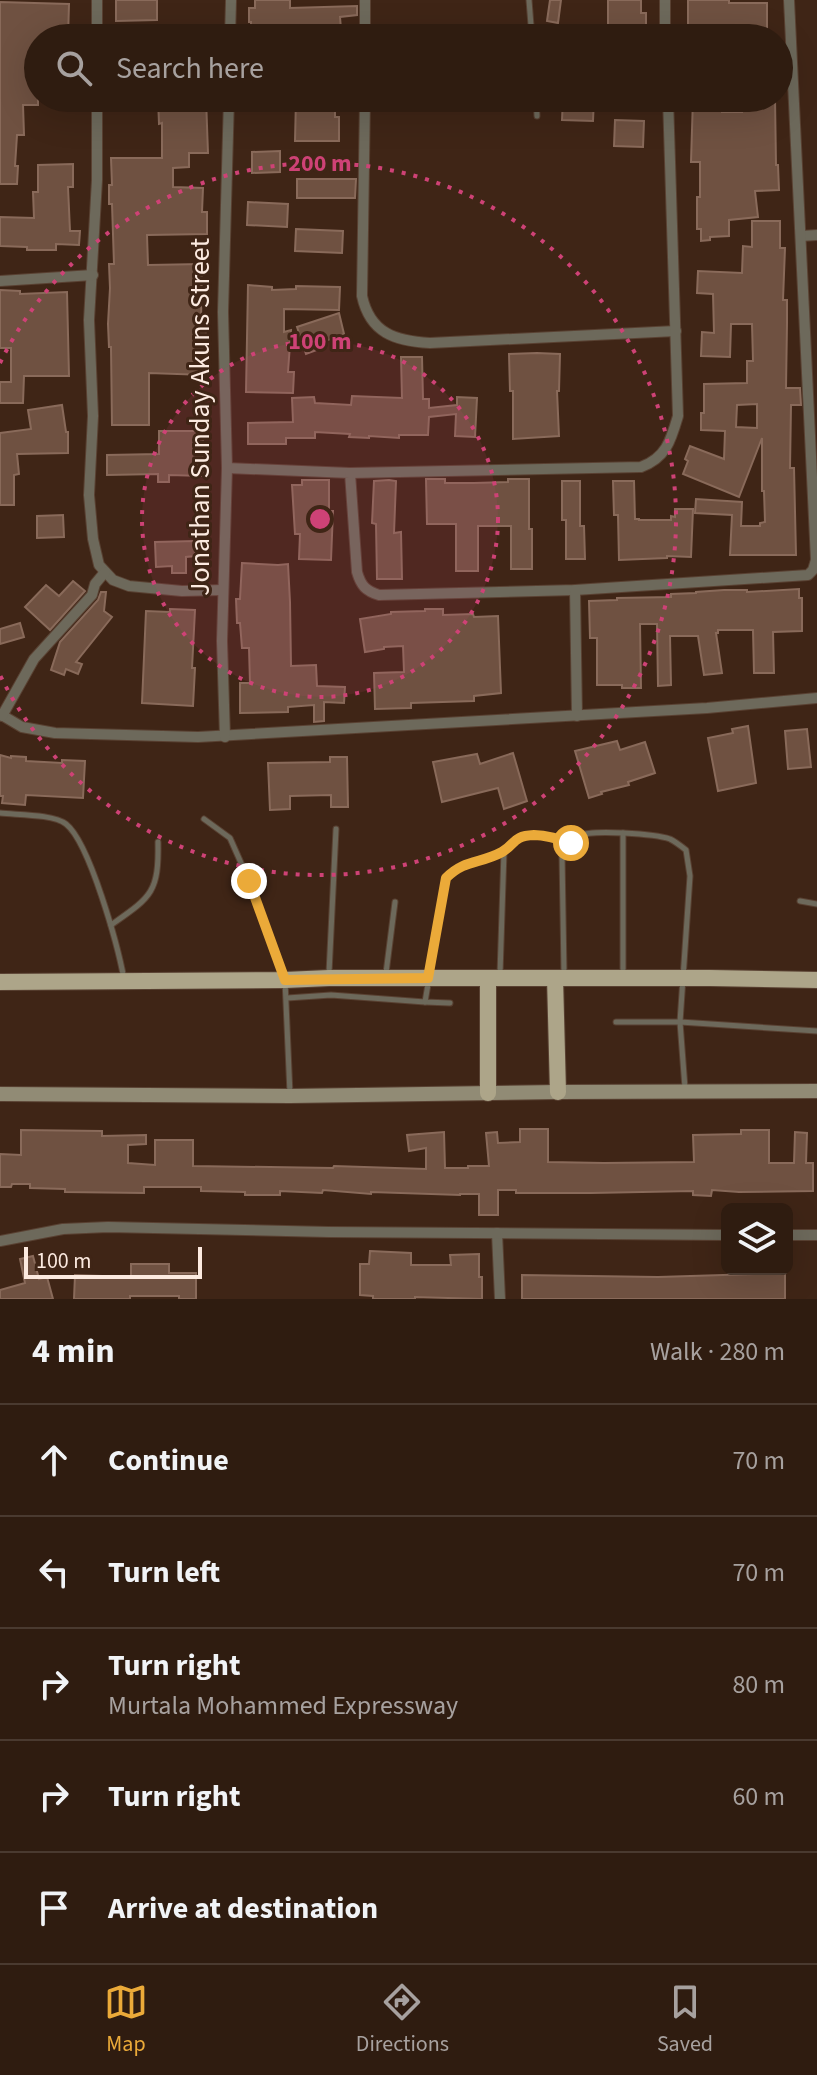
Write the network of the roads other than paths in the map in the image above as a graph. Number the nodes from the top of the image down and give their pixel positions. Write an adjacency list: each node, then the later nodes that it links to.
1 (97, 0): 7 (street)
2 (231, 0): 8 (street)
3 (365, 0): 9 (street)
4 (529, 0): 10 (lane)
5 (665, 0): 11 (street)
6 (789, 0): 12 (street)
7 (97, 24)
8 (230, 24)
9 (365, 24)
10 (531, 24)
11 (665, 24)
12 (790, 24)
13 (793, 79): 21 (street)
14 (97, 112): 22 (street)
15 (229, 112): 25 (street, Jonathan Sunday Akuns Street)
16 (365, 112): 24 (street)
17 (537, 112): 19 (lane)
18 (668, 112): 24 (street)
19 (537, 116)
20 (817, 235): 21 (street)
21 (801, 236): 27 (street)
22 (93, 275): 23 (street); 28 (street)
23 (0, 281)
24 (676, 331): 26 (street)
25 (227, 468): 26 (street); 29 (street, Jonathan Sunday Akuns Street)
26 (350, 473): 30 (street)
27 (816, 562): 30 (street)
28 (105, 572): 29 (street); 32 (street)
29 (223, 590): 34 (street, Jonathan Sunday Akuns Street)
30 (575, 590): 33 (street)
31 (817, 698): 33 (street)
32 (1, 715): 34 (street)
33 (577, 716): 34 (street)
34 (225, 737)
35 (0, 813): 45 (lane)
36 (204, 819): 53 (lane)
37 (336, 829): 46 (lane)
38 (623, 833): 40 (lane); 51 (lane); 52 (lane)
39 (158, 842): 45 (lane)
40 (571, 843): 41 (lane); 50 (lane)
41 (504, 851): 48 (lane); 49 (lane)
42 (800, 901): 44 (lane)
43 (395, 902): 47 (lane)
44 (817, 904)
45 (111, 925): 55 (lane)
46 (329, 978): 47 (main road); 53 (main road)
47 (386, 978): 48 (main road)
48 (428, 978): 49 (main road); 58 (lane)
49 (494, 978): 50 (main road); 66 (main road)
50 (559, 978): 51 (main road); 64 (main road)
51 (623, 978): 52 (main road)
52 (683, 978): 54 (main road); 61 (lane)
53 (285, 980): 55 (main road); 57 (lane)
54 (817, 980)
55 (125, 981): 56 (main road)
56 (0, 982)
57 (287, 998): 58 (lane); 68 (lane)
58 (425, 1002): 59 (lane)
59 (450, 1003)
60 (616, 1022): 61 (lane)
61 (680, 1022): 62 (lane); 65 (lane)
62 (817, 1031)
63 (817, 1091): 65 (main road)
64 (558, 1092): 65 (main road); 66 (main road)
65 (685, 1092)
66 (488, 1093): 68 (main road)
67 (0, 1094): 68 (main road)
68 (290, 1096)
69 (497, 1233): 70 (street); 73 (street); 74 (street)
70 (721, 1235)
71 (793, 1235): 72 (street)
72 (817, 1235)
73 (0, 1241)
74 (500, 1299)

